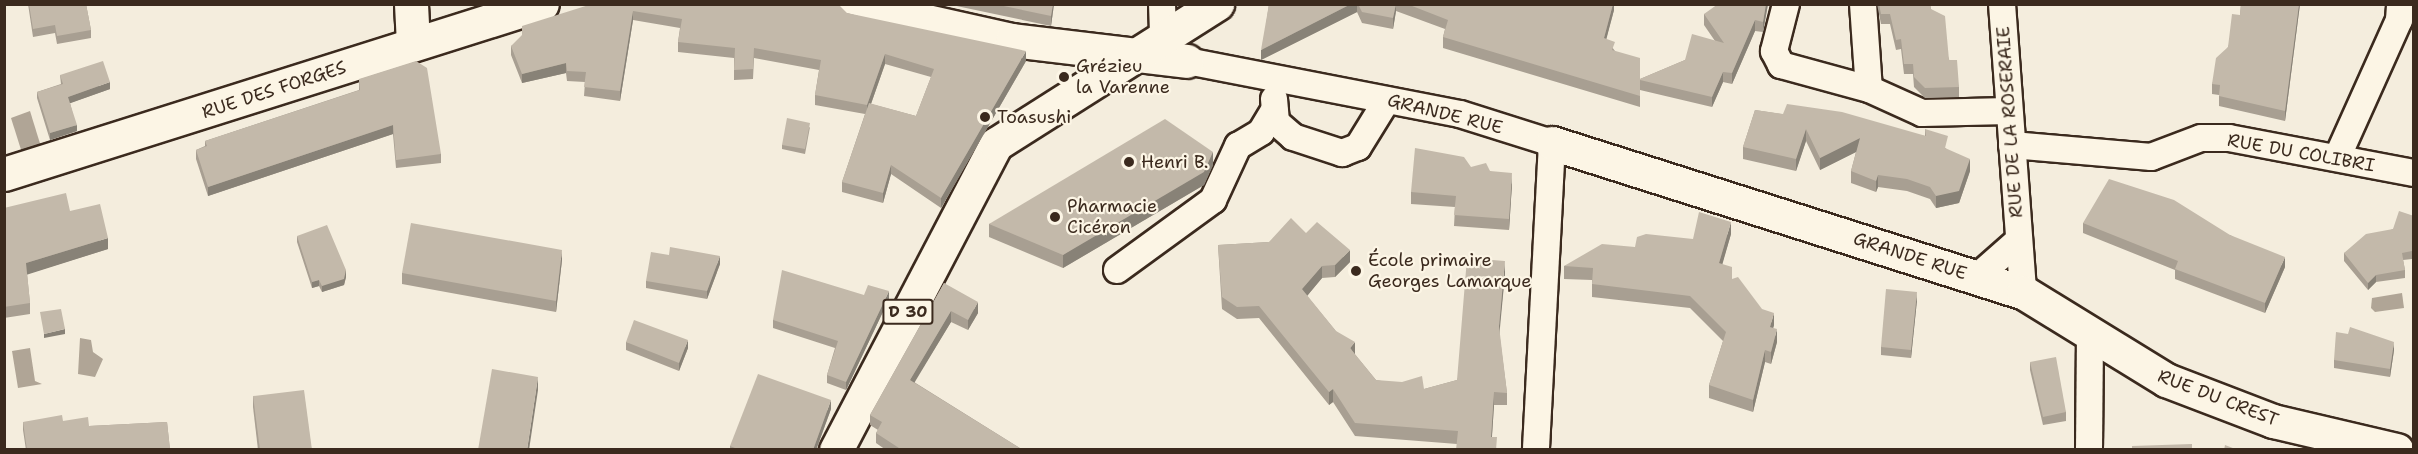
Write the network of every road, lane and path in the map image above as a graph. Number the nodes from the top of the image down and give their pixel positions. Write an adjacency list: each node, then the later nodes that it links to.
1 (411, 4): 11 (street)
2 (542, 4): 11 (street, RUE DES FORGES)
3 (851, 4): 10 (street, GRANDE RUE)
4 (1162, 4): 12 (street)
5 (1217, 4): 12 (street, D 30)
6 (1786, 4): 15 (street)
7 (1863, 4): 15 (street)
8 (2002, 4): 18 (street, RUE DE LA ROSERAIE)
9 (2400, 4): 21 (street)
10 (930, 12): 12 (street, GRANDE RUE)
11 (413, 44): 23 (street, RUE DES FORGES)
12 (1152, 44): 13 (street, GRANDE RUE); 29 (street, D 30)
13 (1187, 61): 14 (street, GRANDE RUE)
14 (1273, 77): 16 (street, GRANDE RUE); 17 (street)
15 (1869, 89): 18 (street)
16 (1387, 100): 17 (street); 19 (street, GRANDE RUE)
17 (1274, 110): 25 (street)
18 (2009, 111): 20 (street, RUE DE LA ROSERAIE)
19 (1552, 143): 26 (street, GRANDE RUE); 30 (street)
20 (2012, 145): 21 (street, RUE DU COLIBRI); 24 (street, RUE DE LA ROSERAIE)
21 (2337, 158): 22 (street, RUE DU COLIBRI)
22 (2414, 173)
23 (4, 174)
24 (2019, 240): 26 (street, RUE DE LA ROSERAIE); 27 (street, RUE DE LA ROSERAIE)
25 (1117, 270)
26 (1977, 277): 27 (street, GRANDE RUE)
27 (2023, 292): 28 (street, RUE DU CREST)
28 (2090, 337): 31 (street); 32 (street, RUE DU CREST)
29 (836, 450)
30 (1536, 450)
31 (2089, 450)
32 (2397, 450)

